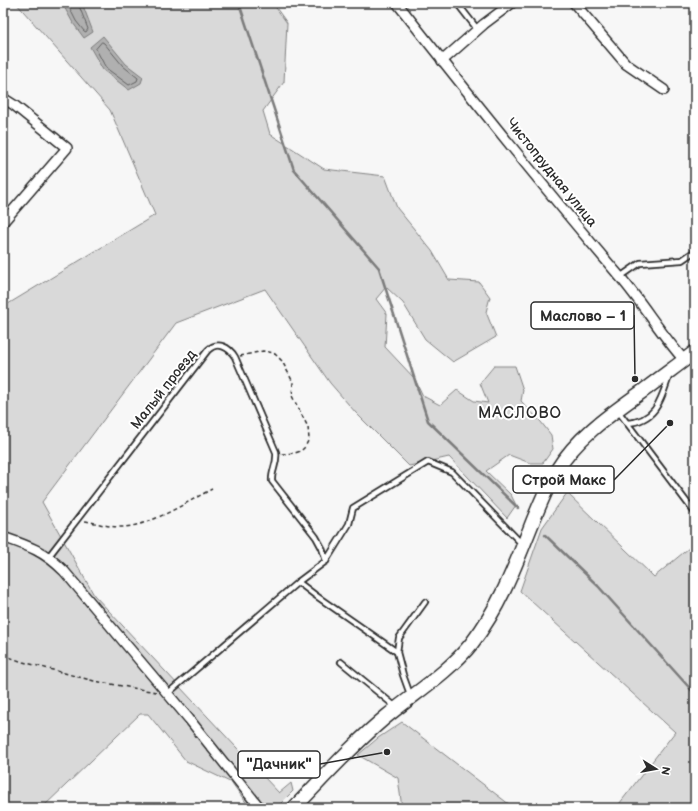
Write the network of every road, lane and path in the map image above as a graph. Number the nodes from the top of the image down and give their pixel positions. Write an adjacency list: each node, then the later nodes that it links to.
1 (397, 3): 6 (street, Чистопрудная улица)
2 (457, 3): 5 (lane)
3 (512, 3): 5 (street)
4 (574, 3): 7 (street)
5 (478, 30): 6 (street)
6 (442, 61): 11 (street, Чистопрудная улица)
7 (664, 90)
8 (3, 98): 9 (street)
9 (3, 222)
10 (695, 251): 11 (lane)
11 (620, 277): 14 (street, Чистопрудная улица)
12 (695, 352): 14 (main road)
13 (235, 357): 18 (lane); 18 (path); 21 (lane, Малый проезд)
14 (684, 360): 15 (main road)
15 (672, 369): 16 (main road); 17 (lane)
16 (617, 409): 17 (lane); 23 (main road)
17 (627, 423): 20 (lane)
18 (276, 454): 25 (lane)
19 (212, 489): 21 (path)
20 (695, 513)
21 (77, 520): 24 (lane, Малый проезд)
22 (3, 537): 24 (street)
23 (523, 546): 25 (lane); 32 (main road)
24 (49, 556): 31 (street)
25 (326, 561): 26 (lane)
26 (298, 582): 28 (lane); 31 (lane)
27 (425, 602): 28 (lane)
28 (397, 652): 32 (lane)
29 (3, 655): 31 (path)
30 (341, 662): 33 (lane)
31 (167, 694): 34 (street)
32 (411, 697): 33 (main road)
33 (397, 708): 35 (main road)
34 (260, 808)
35 (294, 808)

